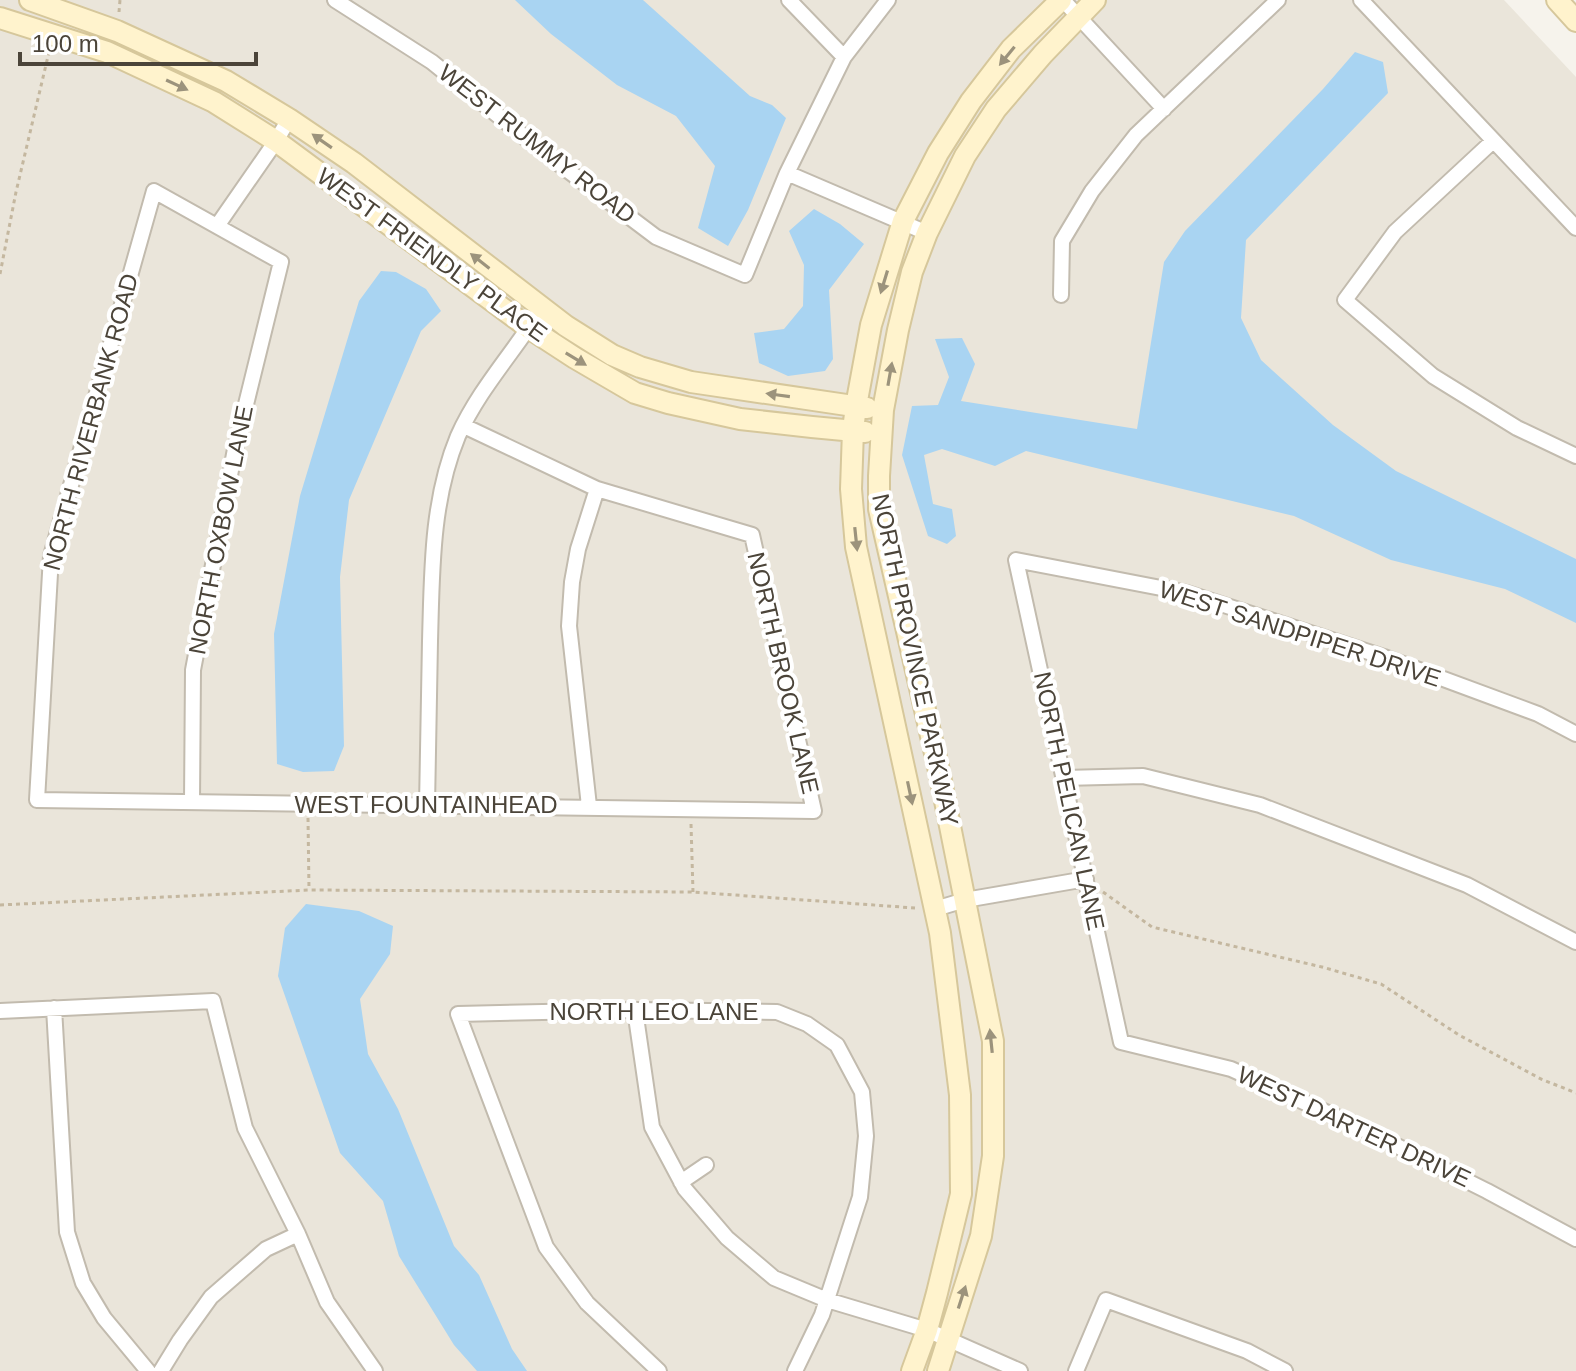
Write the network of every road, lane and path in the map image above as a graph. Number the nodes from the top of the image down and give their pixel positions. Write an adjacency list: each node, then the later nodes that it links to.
1 (30, 0): 16 (street, WEST FRIENDLY PLACE)
2 (335, 0): 19 (street, WEST RUMMY ROAD)
3 (789, 0): 14 (street)
4 (888, 0): 14 (street)
5 (1062, 0): 10 (street); 20 (street, NORTH PROVINCE PARKWAY, one-way to 20)
6 (1095, 0): 10 (street, NORTH PROVINCE PARKWAY)
7 (1278, 0): 15 (street)
8 (1361, 0): 18 (street)
9 (1557, 0): 12 (street)
10 (1077, 17): 15 (street); 23 (street, NORTH PROVINCE PARKWAY)
11 (0, 18): 13 (street, WEST FRIENDLY PLACE)
12 (1576, 21)
13 (53, 35): 17 (street, WEST FRIENDLY PLACE, one-way to 17); 24 (path)
14 (844, 57): 19 (street)
15 (1164, 109): 25 (street)
16 (289, 119): 17 (street); 26 (street, WEST FRIENDLY PLACE, one-way to 16)
17 (276, 141): 21 (street); 27 (street, WEST FRIENDLY PLACE)
18 (1493, 141): 22 (street); 33 (street)
19 (787, 173): 20 (street)
20 (903, 221): 23 (street); 28 (street, NORTH PROVINCE PARKWAY, one-way to 28)
21 (217, 226): 38 (street, NORTH RIVERBANK ROAD); 39 (street, NORTH OXBOW LANE)
22 (1576, 228)
23 (927, 233): 29 (street, NORTH PROVINCE PARKWAY, one-way to 23)
24 (0, 274)
25 (1061, 295)
26 (541, 309): 27 (street); 28 (street, WEST FRIENDLY PLACE, one-way to 26)
27 (529, 328): 30 (street); 31 (street, WEST FRIENDLY PLACE, one-way to 31)
28 (856, 406): 29 (street, WEST FRIENDLY PLACE); 31 (street, NORTH PROVINCE PARKWAY)
29 (883, 410): 32 (street, NORTH PROVINCE PARKWAY)
30 (464, 426): 34 (street); 41 (street)
31 (853, 430): 32 (street, WEST FRIENDLY PLACE); 50 (street, NORTH PROVINCE PARKWAY, one-way to 50)
32 (882, 433): 48 (street, NORTH PROVINCE PARKWAY)
33 (1576, 456)
34 (597, 489): 42 (street); 44 (street, NORTH BROOK LANE)
35 (1016, 560): 36 (street, WEST SANDPIPER DRIVE); 37 (street, NORTH PELICAN LANE)
36 (1576, 734)
37 (1064, 778): 45 (street, NORTH PELICAN LANE); 51 (street)
38 (37, 800): 39 (street, WEST FOUNTAINHEAD)
39 (192, 802): 40 (street, WEST FOUNTAINHEAD)
40 (308, 804): 41 (street, WEST FOUNTAINHEAD); 46 (path)
41 (427, 806): 42 (street, WEST FOUNTAINHEAD)
42 (589, 806): 43 (street, WEST FOUNTAINHEAD)
43 (690, 808): 44 (street, WEST FOUNTAINHEAD); 47 (path)
44 (814, 811)
45 (1086, 879): 48 (street); 55 (street, NORTH PELICAN LANE); 56 (path)
46 (309, 890): 47 (path); 49 (path)
47 (693, 892): 50 (path)
48 (965, 900): 50 (street); 62 (street, NORTH PROVINCE PARKWAY, one-way to 48)
49 (0, 905)
50 (935, 909): 62 (street, NORTH PROVINCE PARKWAY)
51 (1576, 942)
52 (54, 1008): 54 (street); 59 (street); 63 (street)
53 (635, 1010): 58 (street); 61 (street, NORTH LEO LANE); 66 (street, NORTH LEO LANE)
54 (0, 1011)
55 (1121, 1042): 60 (street, WEST DARTER DRIVE)
56 (1576, 1093)
57 (706, 1165): 58 (street)
58 (681, 1182): 61 (street)
59 (298, 1234): 64 (street); 65 (street)
60 (1576, 1239)
61 (827, 1300): 62 (street); 67 (street)
62 (938, 1334): 68 (street, NORTH PROVINCE PARKWAY); 69 (street, NORTH PROVINCE PARKWAY); 70 (street)
63 (148, 1371)
64 (161, 1371)
65 (375, 1371)
66 (659, 1371)
67 (795, 1371)
68 (912, 1371)
69 (938, 1371)
70 (1020, 1371)
71 (1076, 1371): 72 (street)
72 (1285, 1371)

